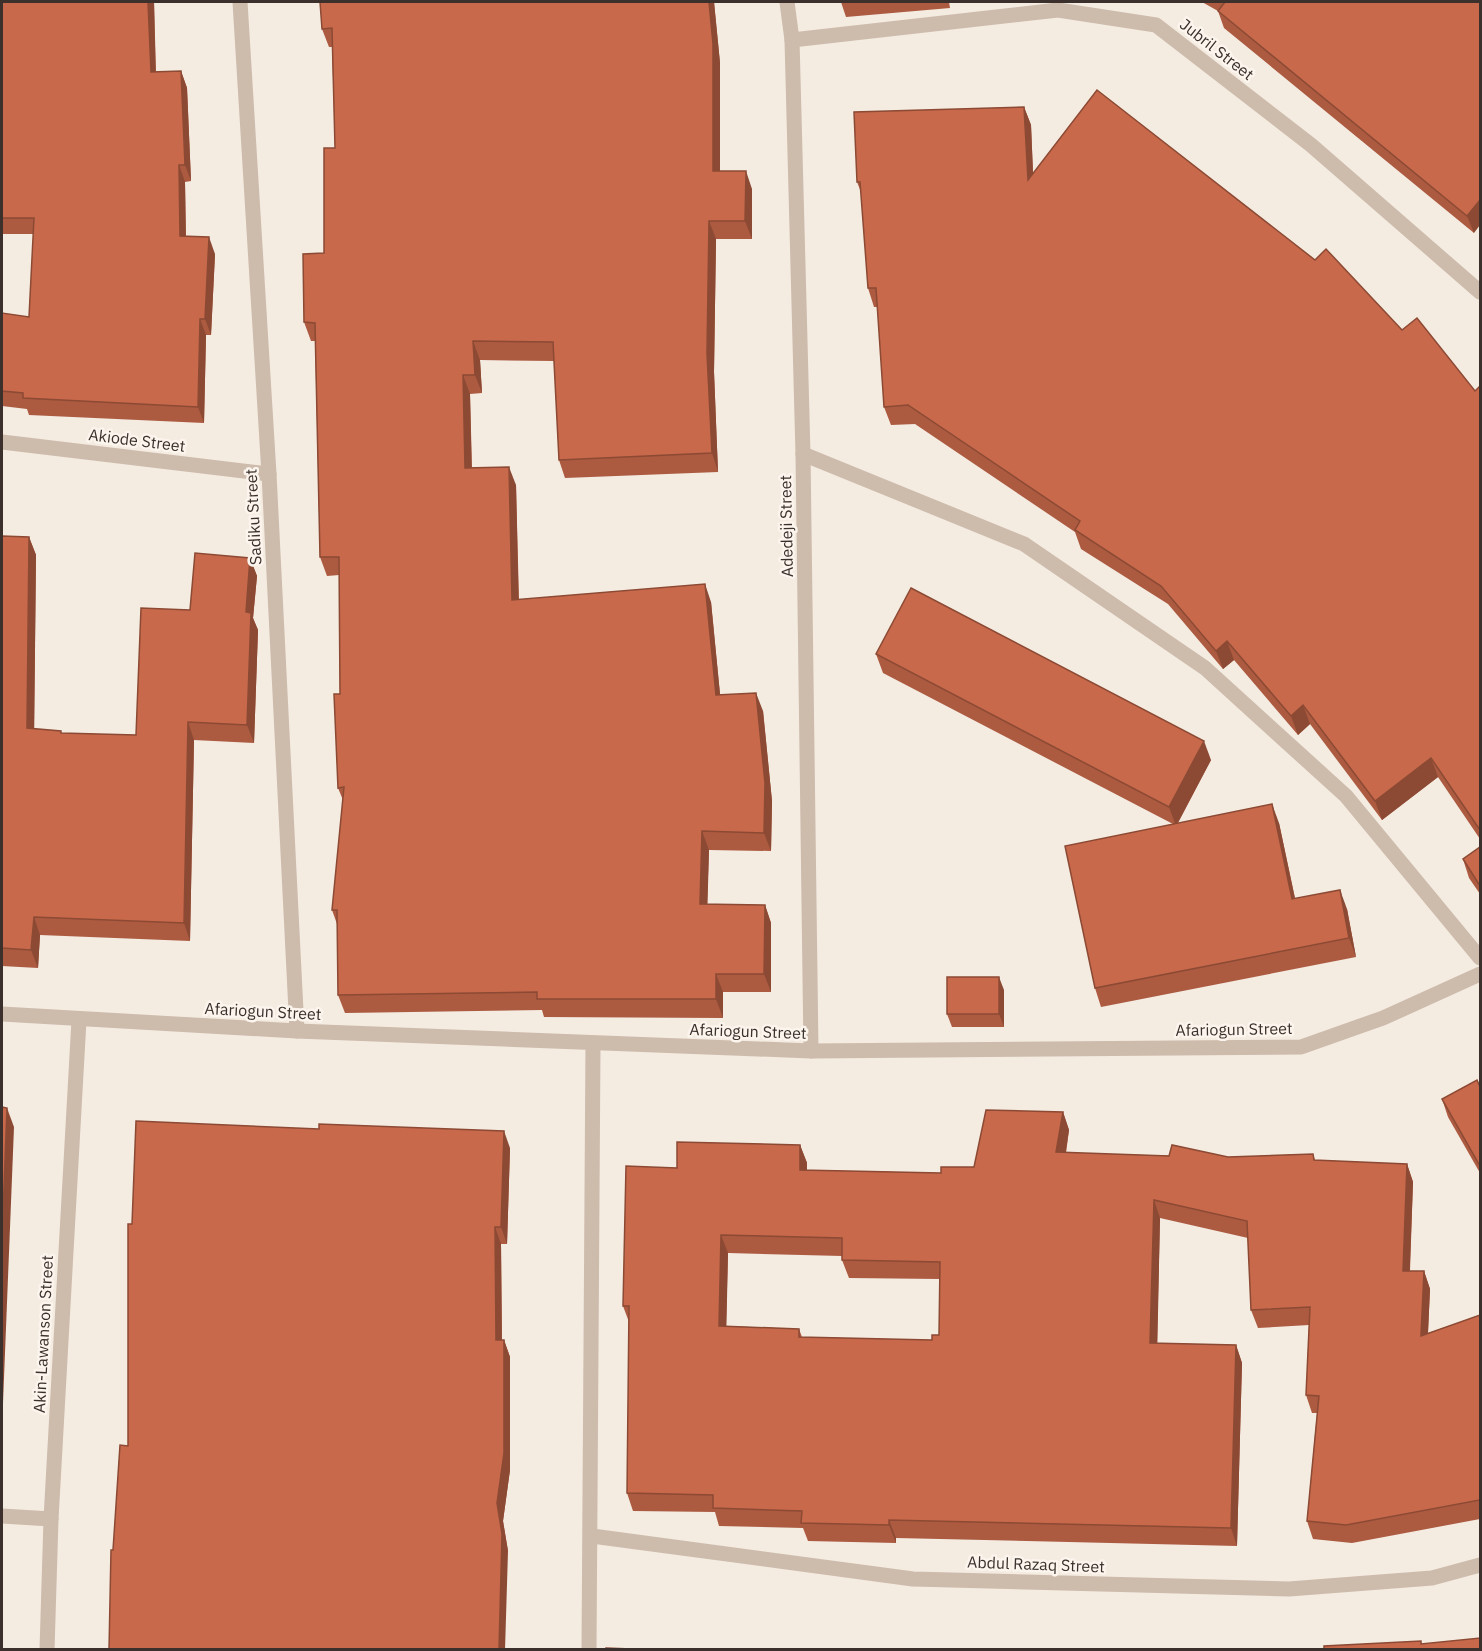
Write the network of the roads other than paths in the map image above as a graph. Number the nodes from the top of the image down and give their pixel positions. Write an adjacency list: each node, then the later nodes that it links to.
1 (240, 2): 7 (street, Sadiku Street)
2 (787, 2): 3 (street, Adedeji Street)
3 (792, 40): 4 (street, Jubril Street); 6 (street, Adedeji Street)
4 (1480, 292)
5 (2, 441): 7 (street, Akiode Street)
6 (802, 454): 8 (street); 14 (street, Adedeji Street)
7 (269, 474): 12 (street, Sadiku Street)
8 (1480, 958)
9 (1480, 974): 14 (street, Afariogun Street)
10 (2, 1014): 11 (street, Afariogun Street)
11 (79, 1020): 12 (street, Afariogun Street); 16 (street, Akin-Lawanson Street)
12 (297, 1030): 13 (street, Afariogun Street)
13 (593, 1044): 14 (street, Afariogun Street); 17 (street)
14 (811, 1051)
15 (2, 1516): 16 (street)
16 (51, 1519): 19 (street, Akin-Lawanson Street)
17 (592, 1536): 18 (street, Abdul Razaq Street); 20 (street)
18 (1480, 1565)
19 (47, 1650)
20 (589, 1650)

